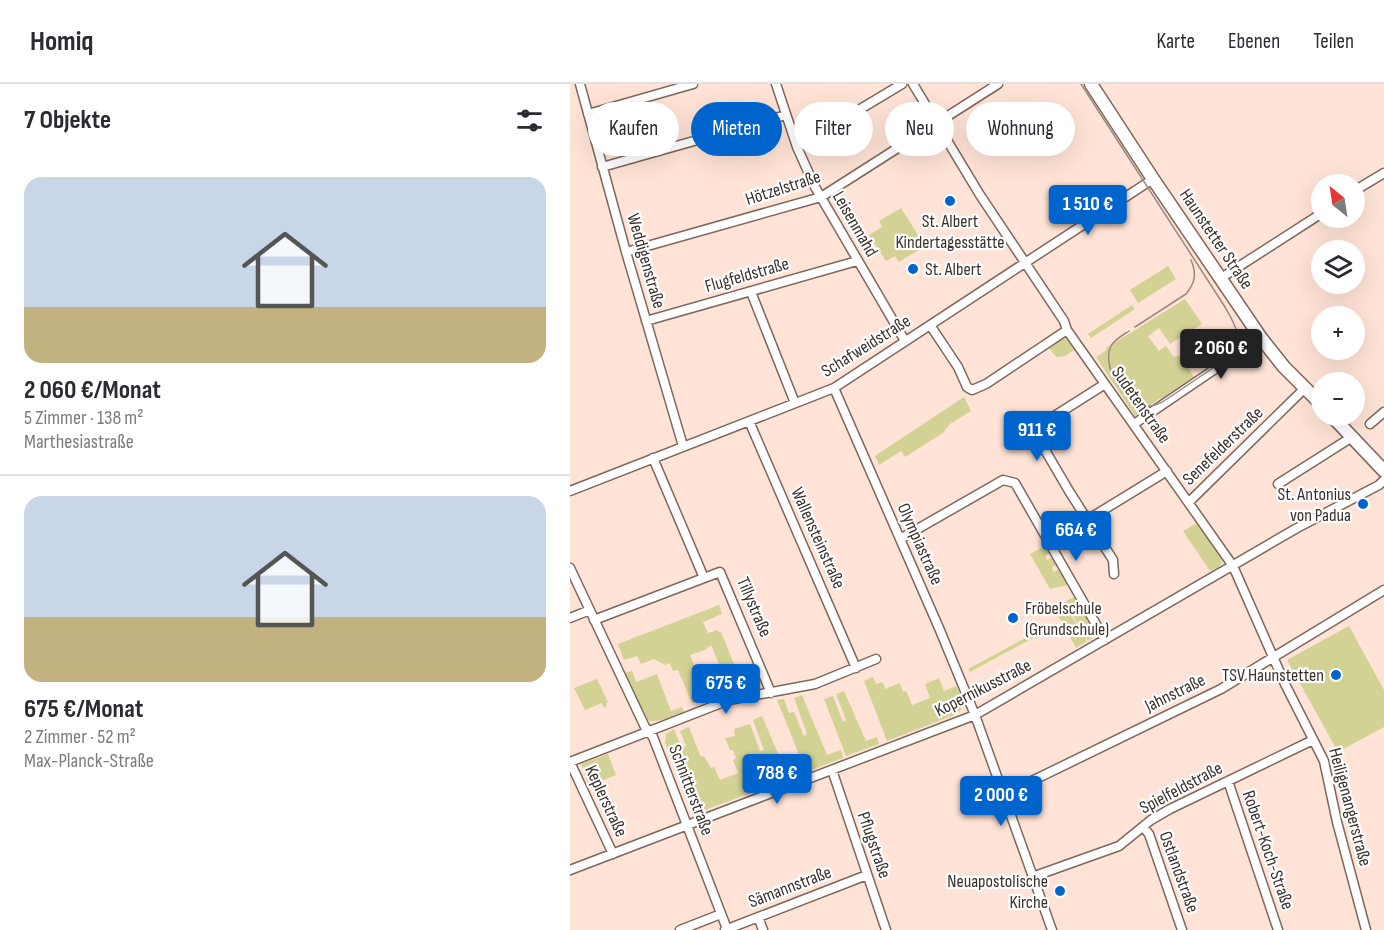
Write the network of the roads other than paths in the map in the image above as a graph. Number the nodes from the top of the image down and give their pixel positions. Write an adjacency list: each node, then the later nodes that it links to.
1 (580, 84): 12 (street, Weddigenstraße)
2 (693, 84): 8 (street)
3 (776, 84): 13 (street, Leisenmahd)
4 (902, 84): 9 (street)
5 (913, 84): 10 (street, Sudetenstraße)
6 (998, 84): 11 (street, Hötzelstraße)
7 (1092, 84): 21 (main road, Haunstetter Straße)
8 (630, 102)
9 (872, 102)
10 (924, 102)
11 (954, 112)
12 (588, 114)
13 (786, 115): 14 (street, Leisenmahd); 19 (street)
14 (794, 138)
15 (954, 150): 27 (street, Sudetenstraße)
16 (599, 156): 19 (street, Weddigenstraße)
17 (801, 156): 23 (street, Leisenmahd)
18 (885, 156): 23 (street, Hötzelstraße)
19 (602, 167): 25 (street, Weddigenstraße)
20 (1384, 173): 22 (street)
21 (1153, 179): 27 (street, Schafweidstraße); 28 (main road, Haunstetter Straße)
22 (1365, 184)
23 (821, 197): 25 (street, Hötzelstraße); 26 (street, Leisenmahd)
24 (1311, 220): 28 (street)
25 (626, 252): 30 (street, Weddigenstraße)
26 (857, 261): 29 (street, Flugfeldstraße); 34 (street, Leisenmahd)
27 (1024, 263): 31 (street, Schafweidstraße); 32 (street, Sudetenstraße)
28 (1221, 278): 33 (main road, Haunstetter Straße)
29 (751, 292): 30 (street, Flugfeldstraße); 39 (street)
30 (646, 321): 46 (street, Weddigenstraße)
31 (930, 325): 32 (street); 34 (street, Schafweidstraße)
32 (1067, 330): 35 (street, Sudetenstraße)
33 (1261, 338): 37 (main road, Haunstetter Straße); 42 (street)
34 (905, 341): 36 (street, Schafweidstraße)
35 (1105, 384): 42 (street, Sudetenstraße); 54 (street)
36 (834, 388): 39 (street, Schafweidstraße); 55 (street, Olympiastraße)
37 (1305, 388): 38 (main road, Haunstetter Straße); 53 (street, Senefelderstraße)
38 (1311, 394)
39 (795, 403): 41 (street, Schafweidstraße)
40 (1384, 412): 43 (street)
41 (749, 421): 46 (street, Schafweidstraße); 67 (street, Wallensteinstraße)
42 (1134, 424): 48 (street, Sudetenstraße)
43 (1370, 424)
44 (1342, 426): 45 (main road)
45 (1352, 437): 49 (main road); 51 (street)
46 (683, 446): 47 (street, Schafweidstraße)
47 (653, 458): 52 (street, Schafweidstraße); 59 (street)
48 (1167, 471): 53 (street, Sudetenstraße); 54 (street)
49 (1384, 471)
50 (1384, 480): 56 (street, Kopernikusstraße)
51 (1278, 484)
52 (570, 490)
53 (1189, 502): 56 (street, Sudetenstraße)
54 (1087, 520): 58 (street)
55 (900, 539): 64 (street); 69 (street, Olympiastraße)
56 (1233, 566): 64 (street, Kopernikusstraße); 65 (street, Heiligenangerstraße)
57 (570, 568): 61 (street, Schnitterstraße)
58 (1114, 574)
59 (704, 578): 63 (street); 68 (street, Tillystraße)
60 (1384, 590): 65 (street, Jahnstraße)
61 (590, 610): 62 (street); 63 (street, Schnitterstraße)
62 (570, 618)
63 (594, 620): 70 (street, Schnitterstraße)
64 (1105, 640): 69 (street, Kopernikusstraße)
65 (1273, 658): 71 (street, Heiligenangerstraße); 75 (street, Jahnstraße)
66 (876, 659): 67 (street)
67 (856, 668): 68 (street)
68 (771, 693): 70 (street)
69 (975, 715): 73 (street, Kopernikusstraße); 75 (street, Olympiastraße)
70 (649, 732): 72 (street); 76 (street, Schnitterstraße)
71 (1313, 740): 74 (street, Spielfeldstraße); 91 (street, Heiligenangerstraße)
72 (570, 762): 78 (street, Keplerstraße)
73 (831, 770): 76 (street, Kopernikusstraße); 80 (street, Pflugstraße)
74 (1228, 781): 77 (street, Spielfeldstraße); 90 (street, Robert-Koch-Straße)
75 (1003, 795): 81 (street, Olympiastraße)
76 (687, 825): 78 (street, Kopernikusstraße); 82 (street, Schnitterstraße)
77 (1143, 827): 81 (street, Spielfeldstraße); 89 (street, Ostlandstraße)
78 (613, 854): 79 (street, Kopernikusstraße)
79 (570, 870)
80 (867, 875): 83 (street, Sämannstraße); 87 (street, Pflugstraße)
81 (1032, 877): 88 (street, Olympiastraße)
82 (721, 914): 84 (street); 85 (street, Schnitterstraße)
83 (758, 917): 85 (street, Sämannstraße); 86 (street)
84 (681, 930)
85 (726, 930)
86 (763, 930)
87 (886, 930)
88 (1052, 930)
89 (1182, 930)
90 (1278, 930)
91 (1366, 930)

